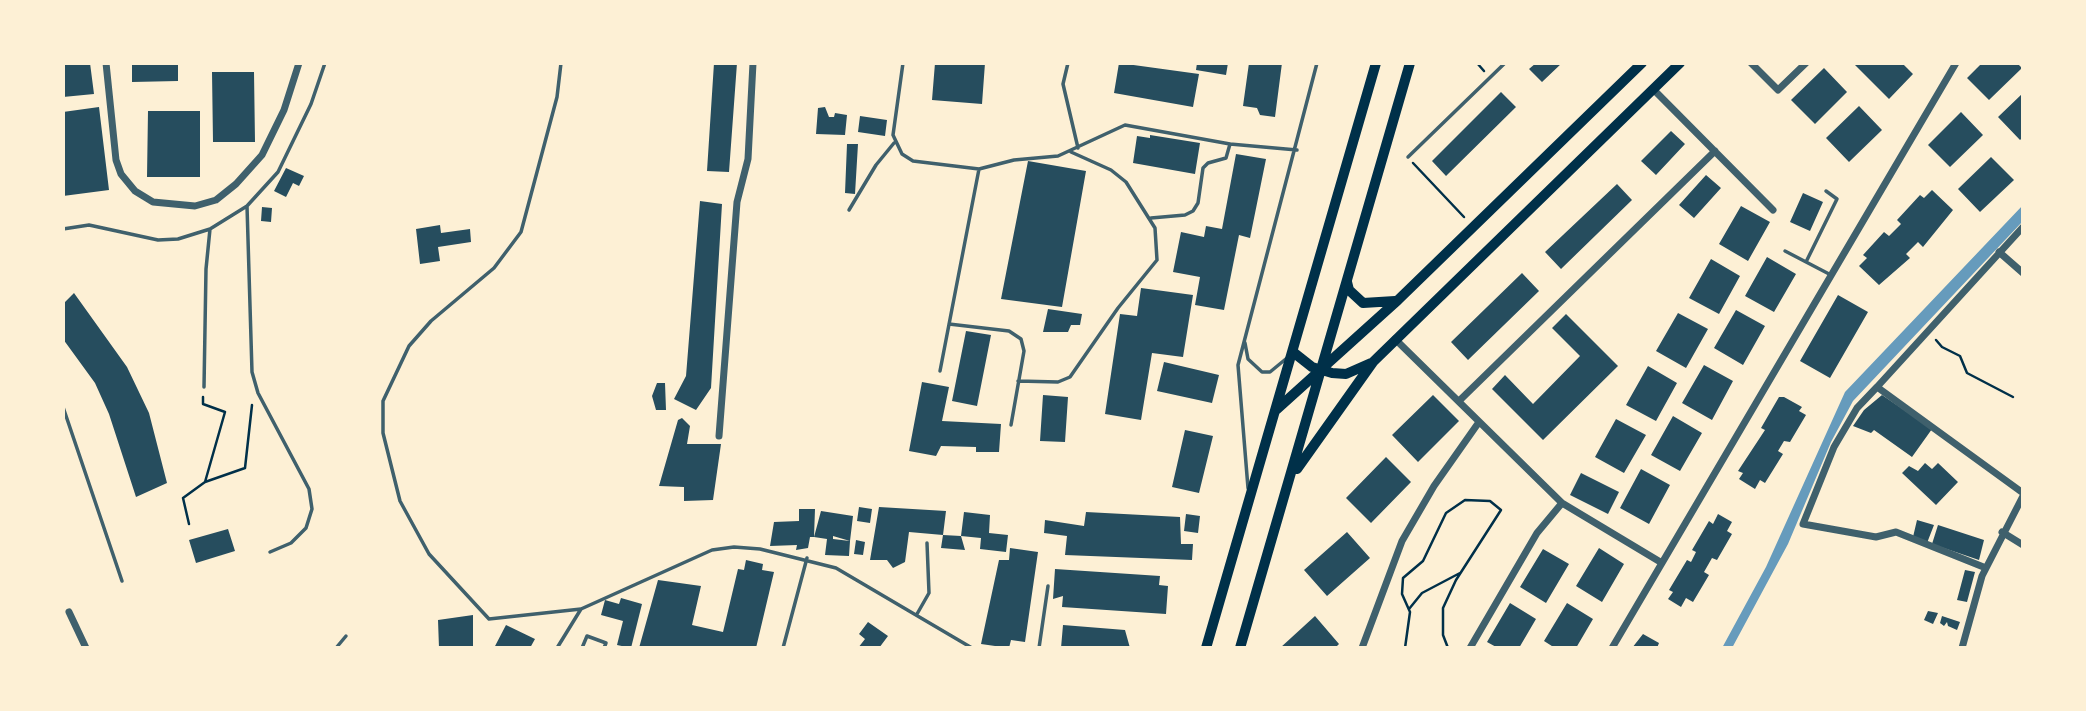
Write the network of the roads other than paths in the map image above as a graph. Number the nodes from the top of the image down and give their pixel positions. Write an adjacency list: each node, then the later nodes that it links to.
1 (106, 63): 2 (street)
2 (299, 63)
3 (325, 63): 27 (lane)
4 (561, 63): 70 (lane)
5 (753, 63): 56 (street)
6 (903, 63): 18 (lane)
7 (1068, 63): 20 (lane)
8 (1317, 63): 21 (lane)
9 (1376, 63): 44 (main road)
10 (1410, 63): 39 (main road)
11 (1504, 63): 24 (lane)
12 (1642, 63): 40 (main road)
13 (1680, 63): 17 (main road)
14 (1751, 63): 15 (street)
15 (1806, 63)
16 (1956, 63): 38 (street)
17 (1653, 89): 22 (street); 42 (main road)
18 (894, 143): 25 (lane); 28 (lane)
19 (1230, 144): 20 (lane); 21 (lane); 30 (lane)
20 (1078, 148): 23 (lane)
21 (1297, 150): 43 (lane)
22 (1715, 151): 29 (street); 51 (street)
23 (1069, 152): 25 (lane); 30 (lane)
24 (1408, 157)
25 (979, 169): 41 (lane)
26 (1826, 191): 36 (lane)
27 (247, 205): 33 (lane); 64 (lane)
28 (849, 210)
29 (1773, 211)
30 (1151, 218): 48 (lane)
31 (2023, 227): 35 (street)
32 (63, 229): 33 (lane)
33 (210, 229): 49 (lane)
34 (1785, 251): 36 (lane)
35 (1999, 252): 37 (street); 50 (street)
36 (1806, 262): 38 (lane)
37 (2023, 273)
38 (1831, 275): 66 (street)
39 (1347, 281): 40 (main road); 47 (main road)
40 (1398, 300): 47 (main road)
41 (949, 324): 46 (lane); 48 (lane)
42 (1395, 339): 45 (main road); 51 (street)
43 (1245, 341): 44 (lane); 58 (lane)
44 (1293, 352): 47 (main road); 53 (main road)
45 (1373, 362): 47 (main road); 59 (main road)
46 (940, 371)
47 (1321, 371): 53 (main road); 59 (main road)
48 (1018, 381): 55 (lane)
49 (204, 387)
50 (1877, 387): 57 (street); 67 (street)
51 (1459, 401): 54 (street)
52 (63, 407): 68 (lane)
53 (1276, 410): 58 (main road)
54 (1479, 422): 60 (street); 84 (street)
55 (1011, 425)
56 (719, 436)
57 (2023, 494): 61 (street)
58 (1249, 502): 82 (main road)
59 (1282, 503): 83 (main road)
60 (1562, 503): 66 (street); 85 (street)
61 (2002, 532): 63 (street); 67 (street)
62 (927, 544): 72 (lane)
63 (2023, 544)
64 (270, 552)
65 (807, 558): 70 (lane); 72 (lane); 79 (lane)
66 (1662, 563): 86 (street)
67 (1986, 568): 87 (street)
68 (122, 582)
69 (1048, 586): 81 (lane)
70 (581, 609): 76 (lane)
71 (69, 612): 74 (street)
72 (917, 614): 80 (lane)
73 (346, 636): 75 (lane)
74 (86, 648)
75 (336, 648)
76 (557, 648)
77 (582, 648): 78 (lane)
78 (604, 648)
79 (783, 648)
80 (972, 648)
81 (1039, 648)
82 (1206, 648)
83 (1240, 648)
84 (1362, 648)
85 (1470, 648)
86 (1612, 648)
87 (1962, 648)

